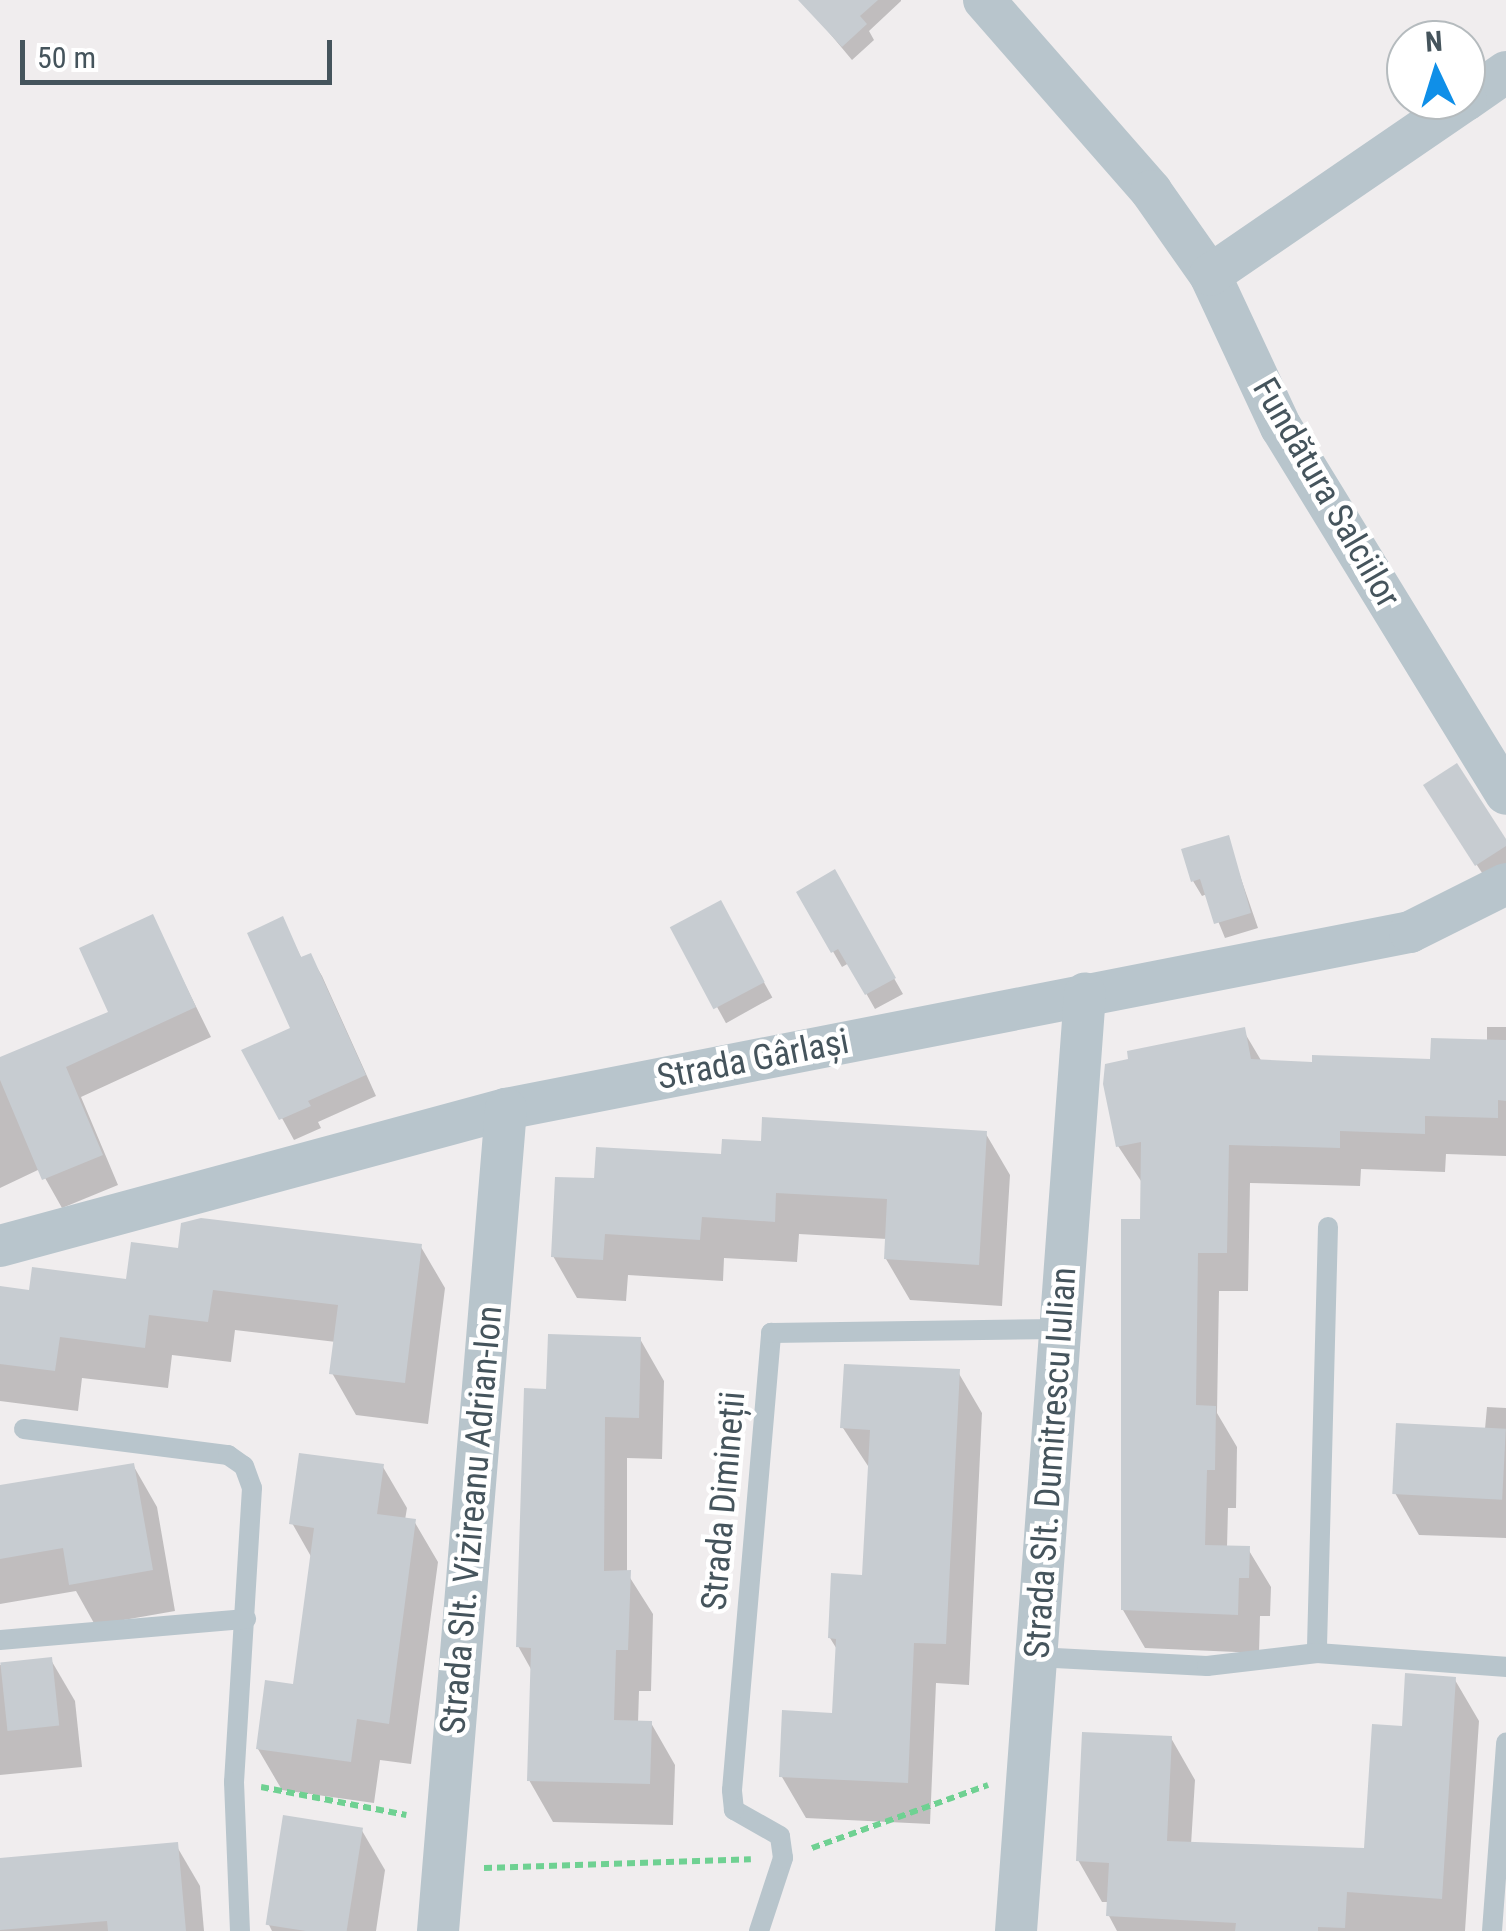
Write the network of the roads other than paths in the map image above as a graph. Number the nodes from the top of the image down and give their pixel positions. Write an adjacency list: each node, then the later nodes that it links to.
1 (984, 0): 3 (street, Fundătura Salciilor)
2 (1437, 120): 3 (street)
3 (1210, 276): 4 (street, Fundătura Salciilor)
4 (1506, 794)
5 (1506, 884): 6 (street, Strada Gârlași)
6 (1085, 994): 7 (street, Strada Gârlași); 10 (street, Strada Slt. Dumitrescu Iulian)
7 (506, 1109): 9 (street, Strada Gârlași); 19 (street, Strada Slt. Vizireanu Adrian-Ion)
8 (1328, 1227): 14 (lane)
9 (0, 1246)
10 (1060, 1329): 15 (street, Strada Slt. Dumitrescu Iulian); 20 (lane, Strada Dimineții)
11 (24, 1428): 12 (lane)
12 (246, 1620): 13 (lane); 18 (lane)
13 (0, 1640)
14 (1317, 1653): 15 (lane); 16 (lane)
15 (1036, 1657): 21 (street, Strada Slt. Dumitrescu Iulian)
16 (1506, 1667)
17 (1506, 1743): 22 (lane)
18 (240, 1931)
19 (438, 1931)
20 (759, 1931)
21 (1016, 1931)
22 (1492, 1931)

